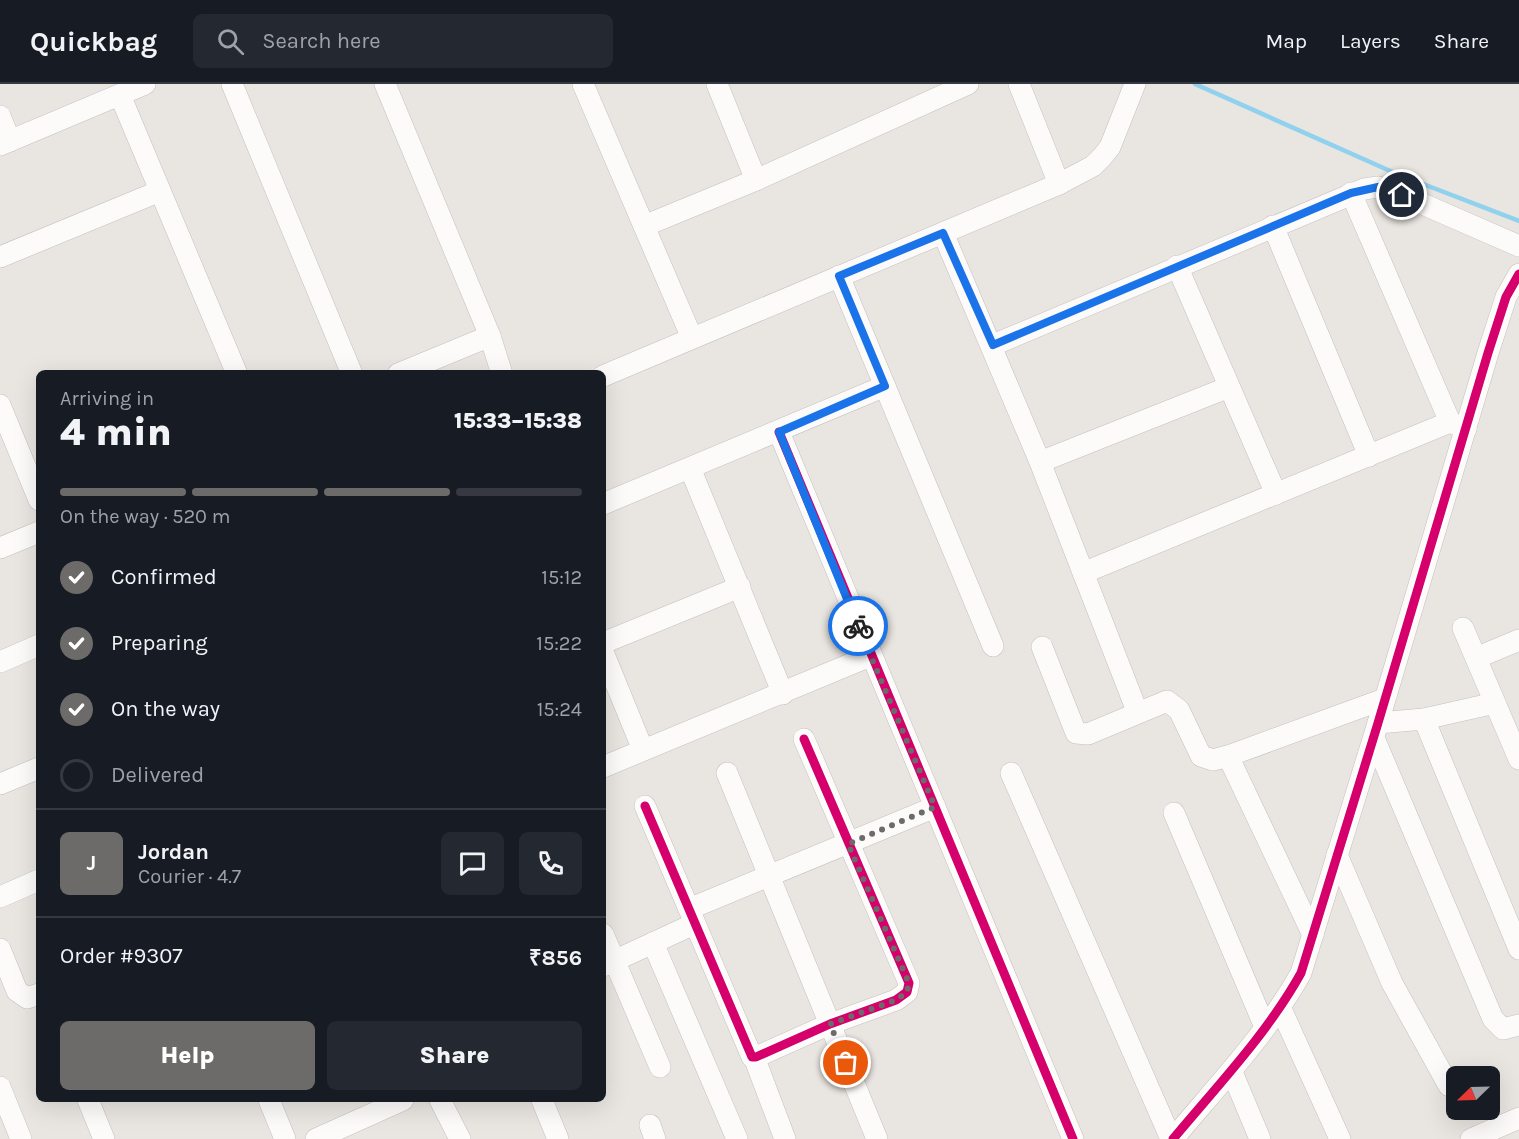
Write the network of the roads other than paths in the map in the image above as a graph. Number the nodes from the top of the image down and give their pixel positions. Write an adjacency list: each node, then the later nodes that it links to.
1 (145, 84): 9 (street)
2 (232, 84): 28 (street)
3 (385, 84): 24 (street)
4 (583, 84): 16 (street)
5 (717, 84): 12 (street)
6 (968, 84): 12 (street)
7 (1019, 84): 13 (street)
8 (1136, 84): 13 (street)
9 (108, 93): 11 (street); 14 (street)
10 (0, 116): 11 (street)
11 (5, 143)
12 (756, 180): 16 (street)
13 (1059, 184): 18 (street)
14 (160, 191): 20 (street); 27 (street)
15 (1351, 193): 17 (street); 19 (street); 35 (street)
16 (644, 226): 25 (street)
17 (1273, 226): 21 (street); 37 (street)
18 (943, 233): 23 (street); 26 (street)
19 (1519, 246)
20 (0, 257)
21 (1177, 266): 26 (street); 33 (street)
22 (1519, 274): 35 (street)
23 (839, 276): 25 (street); 32 (street)
24 (490, 336): 29 (street); 30 (street)
25 (692, 338): 31 (street)
26 (993, 345): 38 (street)
27 (235, 370)
28 (350, 370)
29 (408, 370)
30 (501, 370)
31 (606, 375)
32 (885, 386): 36 (street); 51 (street)
33 (1229, 387): 38 (street); 41 (street)
34 (0, 405): 40 (street)
35 (1458, 426): 37 (street); 58 (street)
36 (779, 432): 39 (street); 53 (street)
37 (1369, 456): 41 (street)
38 (1040, 462): 45 (street)
39 (690, 468): 42 (street); 46 (street)
40 (36, 493)
41 (1276, 494): 45 (street)
42 (606, 503)
43 (36, 533): 44 (street)
44 (0, 548)
45 (1083, 573): 60 (street)
46 (740, 587): 49 (street); 57 (street)
47 (1463, 628): 54 (street)
48 (1519, 640): 54 (street)
49 (606, 642)
50 (36, 646): 56 (street)
51 (993, 646)
52 (1042, 647): 60 (street)
53 (870, 656): 57 (street); 74 (street)
54 (1476, 658): 59 (street)
55 (606, 659): 65 (street)
56 (0, 662)
57 (783, 694): 65 (street)
58 (1384, 699): 63 (street); 66 (street)
59 (1495, 703): 61 (street); 62 (street)
60 (1137, 711): 66 (street)
61 (1425, 719): 63 (street); 85 (street)
62 (1511, 719): 67 (street)
63 (1376, 730): 77 (street); 90 (street)
64 (804, 739): 76 (street)
65 (643, 750): 68 (street)
66 (1228, 756): 82 (street)
67 (1519, 759)
68 (606, 765)
69 (36, 769): 72 (street)
70 (727, 773): 78 (street)
71 (1011, 773): 113 (street)
72 (0, 784)
73 (645, 806): 81 (street)
74 (935, 807): 76 (street); 112 (street)
75 (1174, 813): 91 (street)
76 (848, 844): 78 (street); 89 (street)
77 (1337, 855): 82 (street); 95 (street)
78 (769, 874): 81 (street); 89 (street)
79 (36, 881): 80 (street)
80 (0, 897)
81 (692, 916): 83 (street); 92 (street)
82 (1312, 935): 88 (street)
83 (653, 943): 86 (street); 109 (street)
84 (0, 949): 87 (street)
85 (1519, 949)
86 (609, 963): 93 (street)
87 (36, 995)
88 (1281, 1009): 91 (street); 115 (street)
89 (830, 1024): 92 (street); 111 (street)
90 (1519, 1025)
91 (1264, 1027): 94 (street)
92 (754, 1057): 110 (street)
93 (660, 1067)
94 (1232, 1072): 113 (street); 114 (street)
95 (1446, 1081)
96 (0, 1087): 103 (street)
97 (89, 1102): 104 (street)
98 (270, 1102): 105 (street)
99 (392, 1102): 106 (street)
100 (441, 1102): 107 (street)
101 (543, 1102): 108 (street)
102 (1519, 1118): 116 (street)
103 (21, 1139)
104 (104, 1139)
105 (285, 1139)
106 (316, 1139)
107 (459, 1139)
108 (558, 1139)
109 (737, 1139)
110 (785, 1139)
111 (877, 1139)
112 (1073, 1139)
113 (1172, 1139)
114 (1260, 1139)
115 (1340, 1139)
116 (1471, 1139)

